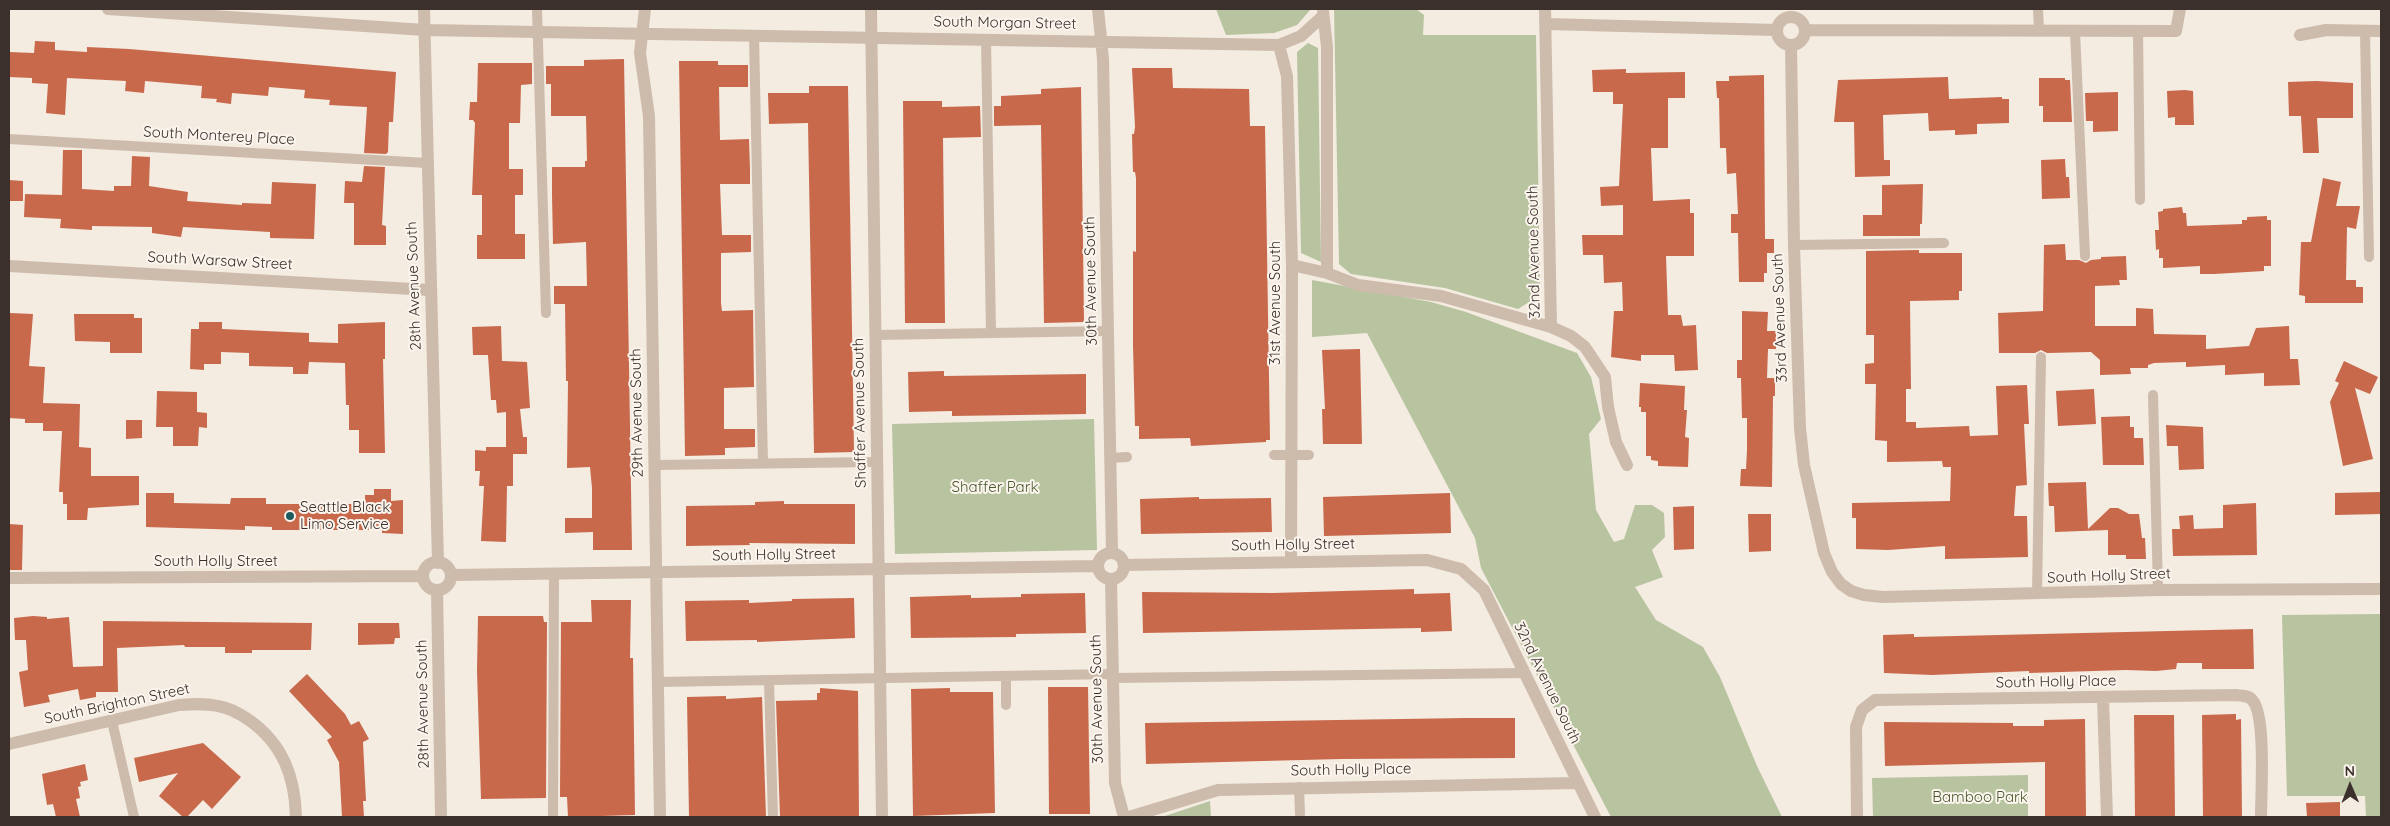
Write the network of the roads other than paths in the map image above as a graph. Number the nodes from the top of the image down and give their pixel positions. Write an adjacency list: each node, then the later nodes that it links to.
1 (108, 9): 13 (street, South Morgan Street)
2 (424, 9): 13 (street, 28th Avenue South)
3 (537, 9): 21 (lane)
4 (645, 9): 22 (street, 29th Avenue South)
5 (871, 9): 25 (street, Shaffer Avenue South)
6 (1098, 9): 27 (street, 30th Avenue South)
7 (1545, 9): 12 (street, 32nd Avenue South)
8 (2038, 9): 17 (lane)
9 (2180, 9): 19 (street)
10 (1323, 12): 29 (street, South Morgan Street); 39 (street)
11 (1791, 13): 14 (street); 15 (street)
12 (1546, 24): 14 (street); 42 (street, 32nd Avenue South)
13 (425, 30): 21 (street, South Morgan Street); 31 (street, 28th Avenue South)
14 (1777, 30): 28 (street)
15 (1805, 30): 17 (street); 28 (street)
16 (2365, 30): 20 (street); 24 (street); 36 (lane)
17 (2039, 31): 18 (street)
18 (2076, 31): 19 (street); 35 (lane)
19 (2138, 31): 32 (lane)
20 (2381, 31)
21 (538, 32): 22 (street, South Morgan Street); 41 (lane)
22 (643, 34): 23 (street, South Morgan Street); 56 (street, 29th Avenue South)
23 (754, 35): 25 (street, South Morgan Street); 54 (lane)
24 (2300, 35)
25 (871, 38): 26 (street, South Morgan Street); 45 (street, Shaffer Avenue South)
26 (986, 39): 27 (street, South Morgan Street); 44 (lane)
27 (1101, 41): 29 (street, South Morgan Street); 43 (street, 30th Avenue South)
28 (1791, 44): 34 (street, 33rd Avenue South)
29 (1278, 46): 37 (street, 31st Avenue South)
30 (9, 139): 31 (lane, South Monterey Place)
31 (427, 163): 40 (street, 28th Avenue South)
32 (2140, 200)
33 (1944, 243): 34 (lane)
34 (1794, 245): 70 (street, 33rd Avenue South)
35 (2085, 256)
36 (2369, 257)
37 (1292, 265): 39 (street); 49 (street, 31st Avenue South)
38 (9, 266): 40 (street, South Warsaw Street)
39 (1327, 273): 42 (street)
40 (430, 290): 59 (street, 28th Avenue South)
41 (546, 313)
42 (1552, 327): 55 (street, 32nd Avenue South)
43 (1108, 331): 44 (lane); 52 (street, 30th Avenue South)
44 (991, 333): 45 (lane)
45 (876, 335): 53 (street, Shaffer Avenue South)
46 (2041, 357): 74 (lane)
47 (2153, 395): 73 (lane)
48 (1274, 455): 49 (lane)
49 (1292, 455): 50 (lane); 58 (street, 31st Avenue South)
50 (1309, 455)
51 (1127, 457): 52 (lane)
52 (1110, 458): 57 (street, 30th Avenue South)
53 (877, 462): 54 (lane); 62 (street, Shaffer Avenue South)
54 (763, 464): 56 (lane)
55 (1627, 464)
56 (655, 465): 64 (street, 29th Avenue South)
57 (1112, 553): 60 (street); 61 (street)
58 (1291, 561): 60 (street, South Holly Street); 63 (street, South Holly Street)
59 (438, 563): 66 (street); 67 (street)
60 (1124, 565): 69 (street)
61 (1098, 566): 62 (street, South Holly Street); 69 (street)
62 (879, 569): 64 (street, South Holly Street); 78 (street, Shaffer Avenue South)
63 (1461, 569): 75 (street, 32nd Avenue South)
64 (655, 573): 65 (street, South Holly Street); 80 (street, 29th Avenue South)
65 (554, 574): 66 (street, South Holly Street); 91 (lane)
66 (451, 575): 72 (street)
67 (423, 576): 68 (street, South Holly Street); 72 (street)
68 (9, 578)
69 (1111, 579): 77 (street, 30th Avenue South)
70 (1841, 584): 74 (street, South Holly Street)
71 (2381, 589): 73 (street, South Holly Street)
72 (437, 590): 90 (street, 28th Avenue South)
73 (2158, 590): 74 (street, South Holly Street)
74 (2038, 594)
75 (1524, 673): 77 (lane); 85 (street, 32nd Avenue South)
76 (1006, 676): 77 (lane); 78 (lane); 82 (lane)
77 (1113, 676): 95 (street, 30th Avenue South)
78 (881, 678): 79 (lane); 94 (street, Shaffer Avenue South)
79 (769, 681): 80 (lane); 93 (lane)
80 (659, 682): 92 (street, 29th Avenue South)
81 (2103, 698): 98 (street, South Holly Place); 99 (street); 100 (street, South Holly Place)
82 (1006, 705)
83 (112, 721): 84 (street, South Brighton Street); 88 (lane); 89 (street, South Brighton Street)
84 (9, 744)
85 (1577, 783): 86 (street, South Holly Place); 97 (street, 32nd Avenue South)
86 (1299, 787): 87 (lane); 96 (street, South Holly Place)
87 (1300, 814)
88 (134, 817)
89 (296, 817)
90 (442, 817)
91 (553, 817)
92 (660, 817)
93 (773, 817)
94 (882, 817)
95 (1124, 817)
96 (1129, 817)
97 (1595, 817)
98 (1857, 817)
99 (2106, 817)
100 (2261, 817)

